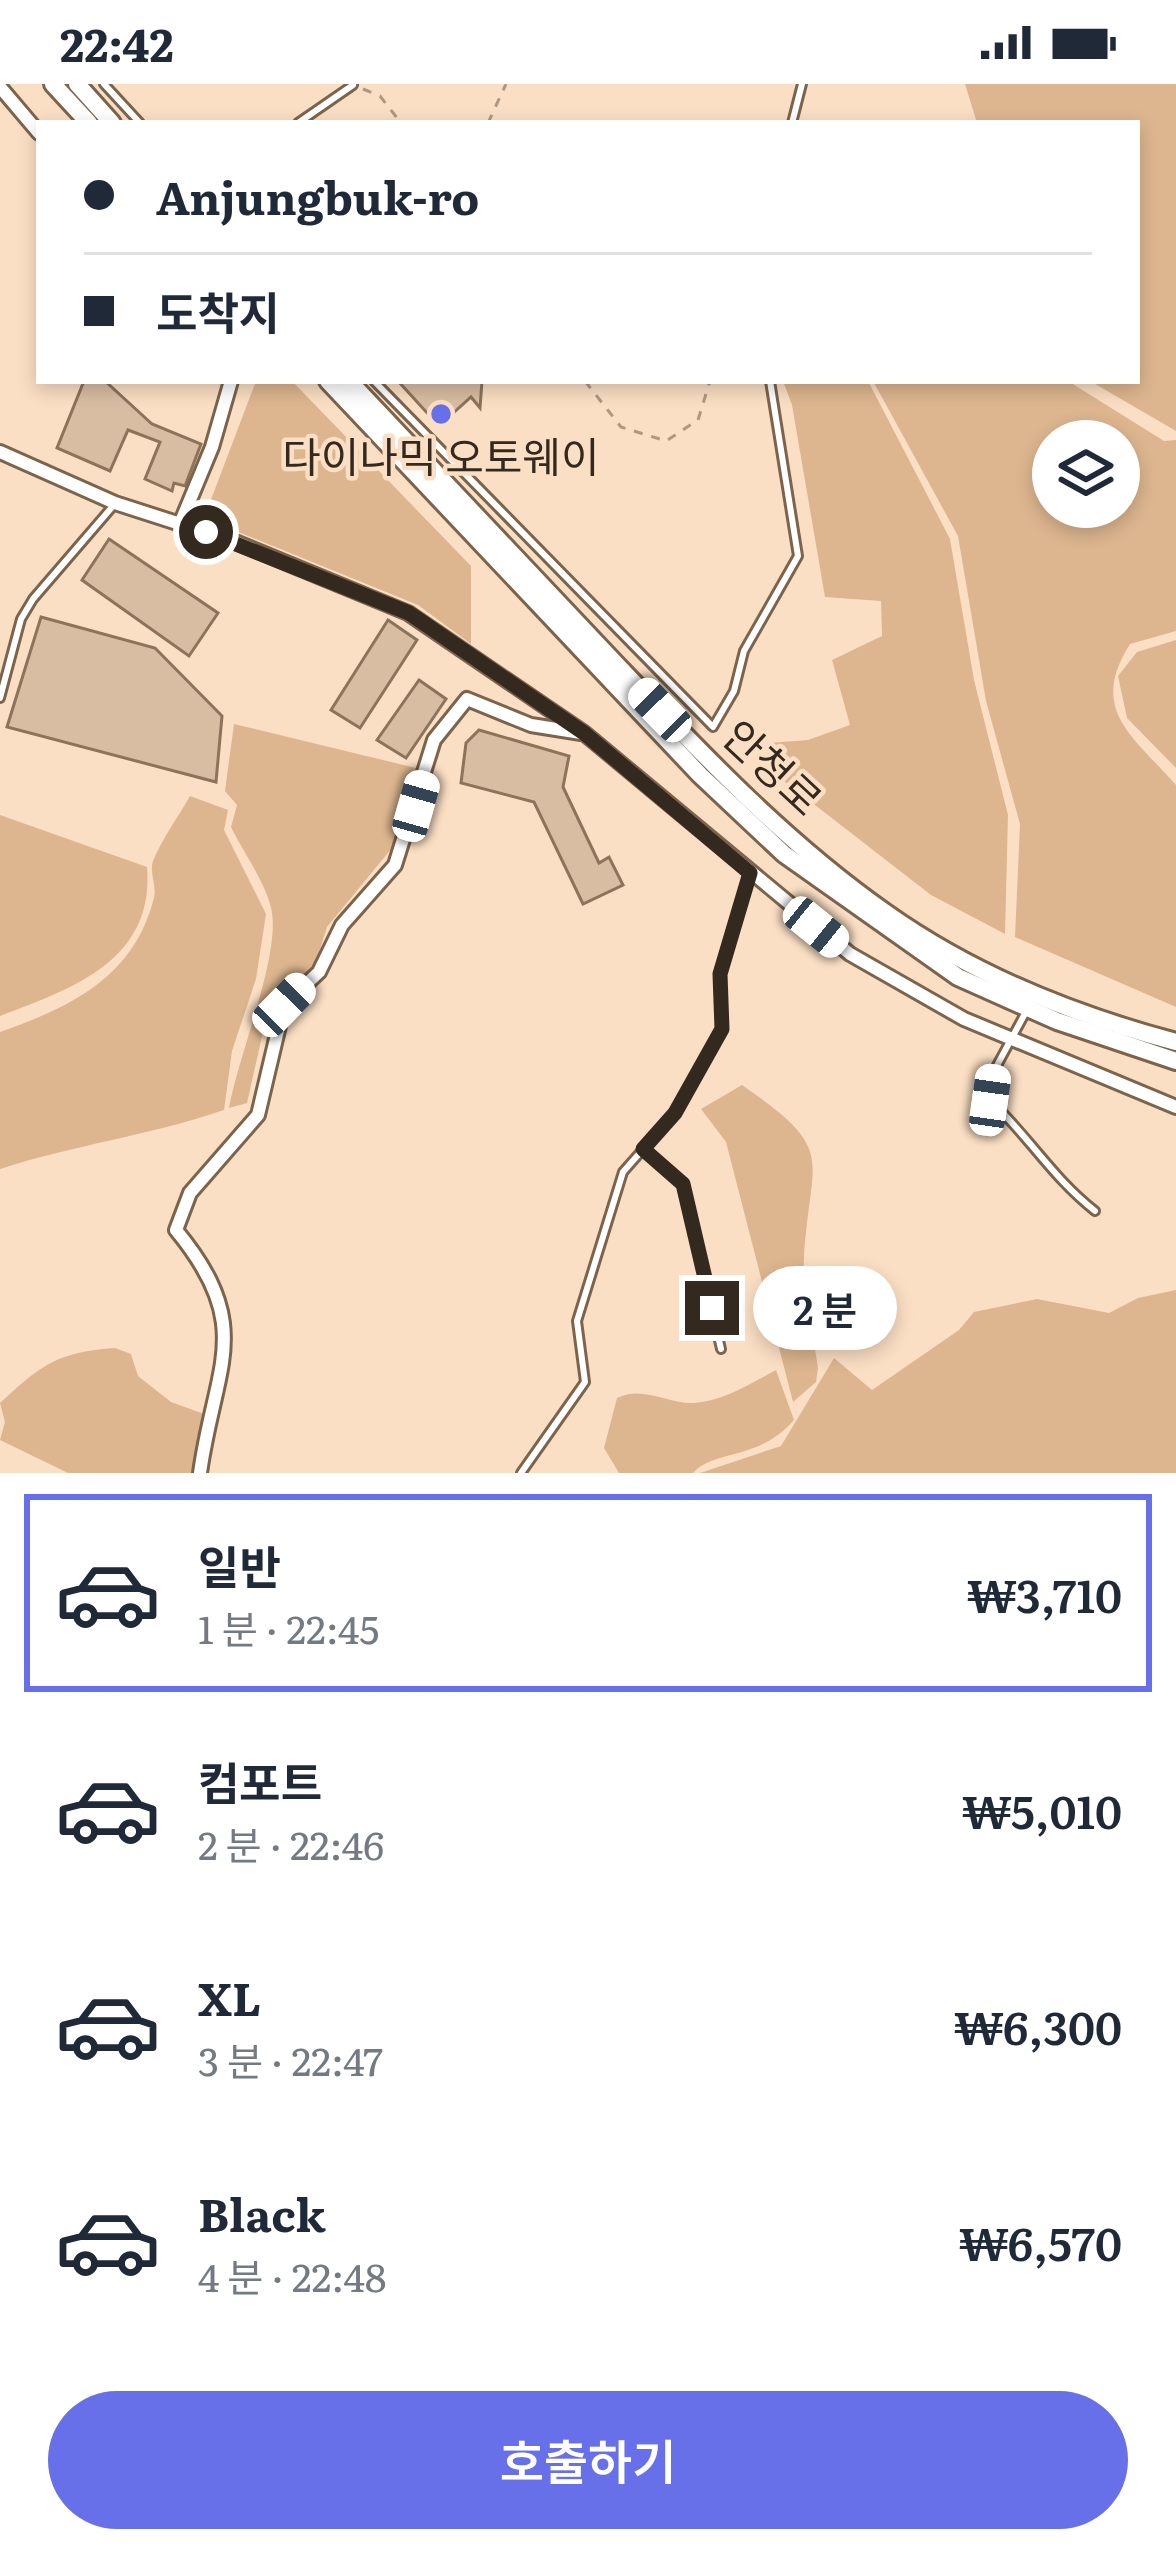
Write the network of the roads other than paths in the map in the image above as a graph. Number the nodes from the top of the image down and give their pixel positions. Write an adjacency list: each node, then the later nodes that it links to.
1 (53, 84): 7 (street)
2 (77, 84): 8 (street)
3 (104, 84): 9 (lane)
4 (802, 84): 11 (lane)
5 (353, 85): 10 (lane)
6 (0, 87): 12 (street)
7 (85, 120)
8 (109, 120)
9 (137, 120)
10 (302, 120)
11 (794, 120)
12 (36, 130)
13 (230, 384): 20 (street)
14 (331, 384): 26 (street)
15 (352, 384): 26 (street, 안청로)
16 (377, 384): 17 (lane)
17 (770, 384)
18 (0, 452): 19 (street)
19 (115, 503): 20 (street); 21 (lane)
20 (180, 524): 22 (street)
21 (0, 698)
22 (584, 733): 24 (street); 34 (street)
23 (667, 782): 24 (lane)
24 (651, 794): 25 (street)
25 (750, 873): 27 (street); 31 (lane)
26 (1032, 1002): 27 (lane); 28 (street, 안청로); 29 (street)
27 (1014, 1042): 30 (street); 32 (lane)
28 (1176, 1042)
29 (1176, 1061)
30 (1176, 1107)
31 (643, 1149): 33 (lane); 35 (lane)
32 (1096, 1210)
33 (721, 1349)
34 (200, 1473)
35 (521, 1473)

